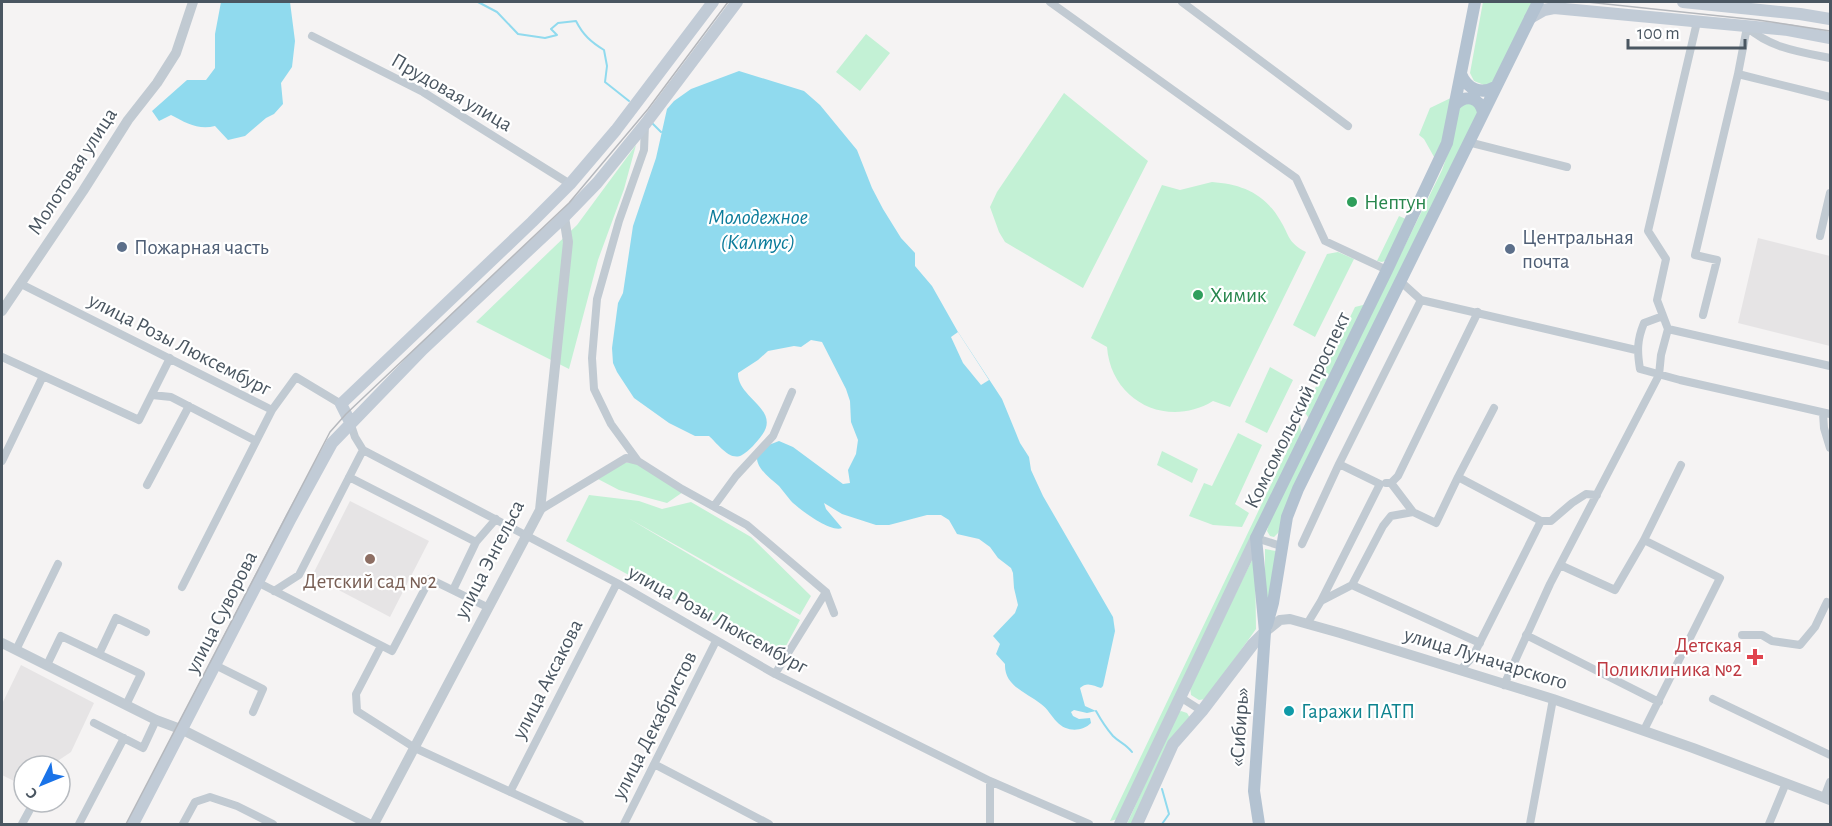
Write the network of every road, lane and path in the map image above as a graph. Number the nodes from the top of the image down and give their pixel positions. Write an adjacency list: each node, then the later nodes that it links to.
1 (192, 2): 33 (street, Молотовая улица)
2 (713, 2): 27 (main road)
3 (737, 2): 23 (main road, улица Суворова)
4 (1050, 2): 31 (street)
5 (1182, 2): 24 (street)
6 (1538, 2): 10 (main road, Комсомольский проспект)
7 (1683, 2): 9 (main road)
8 (1473, 4): 17 (main road, Комсомольский проспект)
9 (1739, 4): 11 (main road)
10 (1530, 18): 12 (main road); 19 (main road, Комсомольский проспект)
11 (1830, 19)
12 (1697, 22): 13 (main road); 38 (street)
13 (1747, 27): 15 (main road); 16 (street); 18 (street)
14 (312, 36): 27 (street, Прудовая улица)
15 (1830, 38)
16 (1830, 58)
17 (1461, 74): 19 (main road); 21 (main road, Комсомольский проспект)
18 (1738, 74): 20 (street); 37 (street)
19 (1495, 87): 22 (main road, Комсомольский проспект)
20 (1830, 97)
21 (1455, 105): 22 (main road); 31 (main road, Комсомольский проспект)
22 (1484, 112): 25 (main road, Комсомольский проспект)
23 (645, 123): 29 (main road, улица Суворова); 58 (street)
24 (1348, 126)
25 (1468, 142): 26 (street); 32 (main road, Комсомольский проспект)
26 (1567, 167)
27 (570, 183): 48 (main road)
28 (1830, 193): 30 (street)
29 (564, 217): 53 (main road, улица Суворова); 68 (street, улица Энгельса)
30 (1820, 236)
31 (1387, 270): 73 (main road, Комсомольский проспект)
32 (1400, 281): 34 (street); 77 (main road, Комсомольский проспект)
33 (21, 284): 35 (street, Молотовая улица); 42 (street, улица Розы Люксембург)
34 (1420, 300): 36 (street); 59 (street)
35 (2, 311)
36 (1478, 312): 40 (street); 63 (street)
37 (1703, 315)
38 (1663, 316): 39 (street); 40 (street)
39 (1668, 330): 43 (street); 44 (street)
40 (1636, 350): 44 (street)
41 (2, 357): 45 (street)
42 (170, 358): 47 (street); 51 (street, улица Розы Люксембург)
43 (1830, 366)
44 (1659, 375): 52 (street); 66 (street)
45 (44, 376): 47 (street); 57 (street)
46 (792, 392): 67 (street)
47 (152, 395): 49 (street)
48 (341, 404): 51 (street, улица Розы Люксембург); 53 (main road)
49 (189, 406): 54 (street); 65 (street)
50 (1494, 408): 62 (street)
51 (272, 410): 54 (street)
52 (1827, 414): 55 (street)
53 (350, 422): 56 (street); 80 (main road, улица Суворова)
54 (256, 441): 83 (street)
55 (1830, 448)
56 (363, 450): 61 (street); 70 (street, улица Розы Люксембург)
57 (2, 461)
58 (638, 461): 67 (street); 68 (street)
59 (1339, 464): 64 (street); 76 (street)
60 (1681, 465): 74 (street)
61 (350, 477): 75 (street); 85 (street)
62 (1458, 477): 69 (street); 71 (street)
63 (1391, 483): 64 (street); 69 (street)
64 (1380, 484): 88 (street)
65 (147, 485)
66 (1597, 495): 71 (street); 79 (street)
67 (714, 506): 86 (street)
68 (540, 510): 72 (street, улица Энгельса)
69 (1413, 512): 82 (street)
70 (496, 519): 72 (street, улица Розы Люксембург); 75 (street)
71 (1541, 521): 100 (street)
72 (526, 535): 81 (street, улица Розы Люксембург); 90 (street, улица Энгельса)
73 (1256, 538): 77 (street); 95 (main road, «Сибирь»); 109 (main road, Комсомольский проспект)
74 (1644, 540): 79 (street); 112 (street)
75 (476, 542): 84 (street)
76 (1302, 544)
77 (1281, 546): 89 (main road, «Сибирь»)
78 (58, 564): 102 (street)
79 (1560, 565): 96 (street)
80 (259, 583): 85 (street); 105 (main road, улица Суворова)
81 (616, 583): 98 (street, улица Розы Люксембург); 127 (street, улица Аксакова)
82 (1352, 585): 88 (street); 100 (street)
83 (182, 587)
84 (453, 590): 90 (street); 101 (street)
85 (274, 591): 101 (street)
86 (826, 592): 91 (street); 107 (street)
87 (1829, 600): 97 (street)
88 (1321, 601): 93 (street)
89 (1273, 603): 92 (street); 95 (main road, «Сибирь»)
90 (487, 607): 121 (street, улица Энгельса)
91 (834, 612)
92 (1290, 619): 93 (street, улица Луначарского); 95 (street)
93 (1307, 624): 106 (street, улица Луначарского)
94 (146, 632): 103 (street)
95 (1265, 632): 114 (main road); 142 (main road, «Сибирь»)
96 (1526, 635): 108 (street); 112 (street)
97 (1742, 635)
98 (716, 641): 107 (street, улица Розы Люксембург); 123 (street, улица Декабристов)
99 (2, 643): 102 (street)
100 (1480, 643): 106 (street)
101 (381, 646): 121 (street)
102 (16, 650): 104 (street)
103 (99, 654): 104 (street); 113 (street)
104 (47, 665): 113 (street)
105 (215, 665): 115 (street); 118 (main road, улица Суворова)
106 (1460, 670): 108 (street, улица Луначарского)
107 (775, 674): 124 (street, улица Розы Люксембург)
108 (1504, 685): 110 (street, улица Луначарского)
109 (1180, 697): 114 (street); 140 (main road, Комсомольский проспект)
110 (1553, 699): 119 (street, улица Луначарского); 143 (street)
111 (1713, 699): 122 (street)
112 (1659, 702): 119 (street)
113 (126, 705): 116 (street)
114 (1202, 711): 141 (main road)
115 (253, 712)
116 (156, 720): 118 (street); 120 (street)
117 (94, 723): 120 (street)
118 (183, 730): 130 (main road, улица Суворова); 133 (street)
119 (1644, 730): 126 (street, улица Луначарского)
120 (123, 738): 129 (street)
121 (415, 748): 127 (street); 134 (street, улица Энгельса)
122 (1830, 755)
123 (654, 764): 136 (street, улица Декабристов); 137 (street)
124 (990, 781): 138 (street); 139 (street, улица Розы Люксембург)
125 (1830, 782): 128 (street)
126 (1785, 783): 128 (street, улица Луначарского); 144 (street)
127 (510, 792): 135 (street)
128 (1827, 799)
129 (79, 825)
130 (133, 825)
131 (183, 825): 132 (street)
132 (273, 825)
133 (369, 825)
134 (374, 825)
135 (580, 825)
136 (624, 825)
137 (769, 825)
138 (990, 825)
139 (1089, 825)
140 (1120, 825)
141 (1137, 825)
142 (1259, 825)
143 (1530, 825)
144 (1770, 825)

